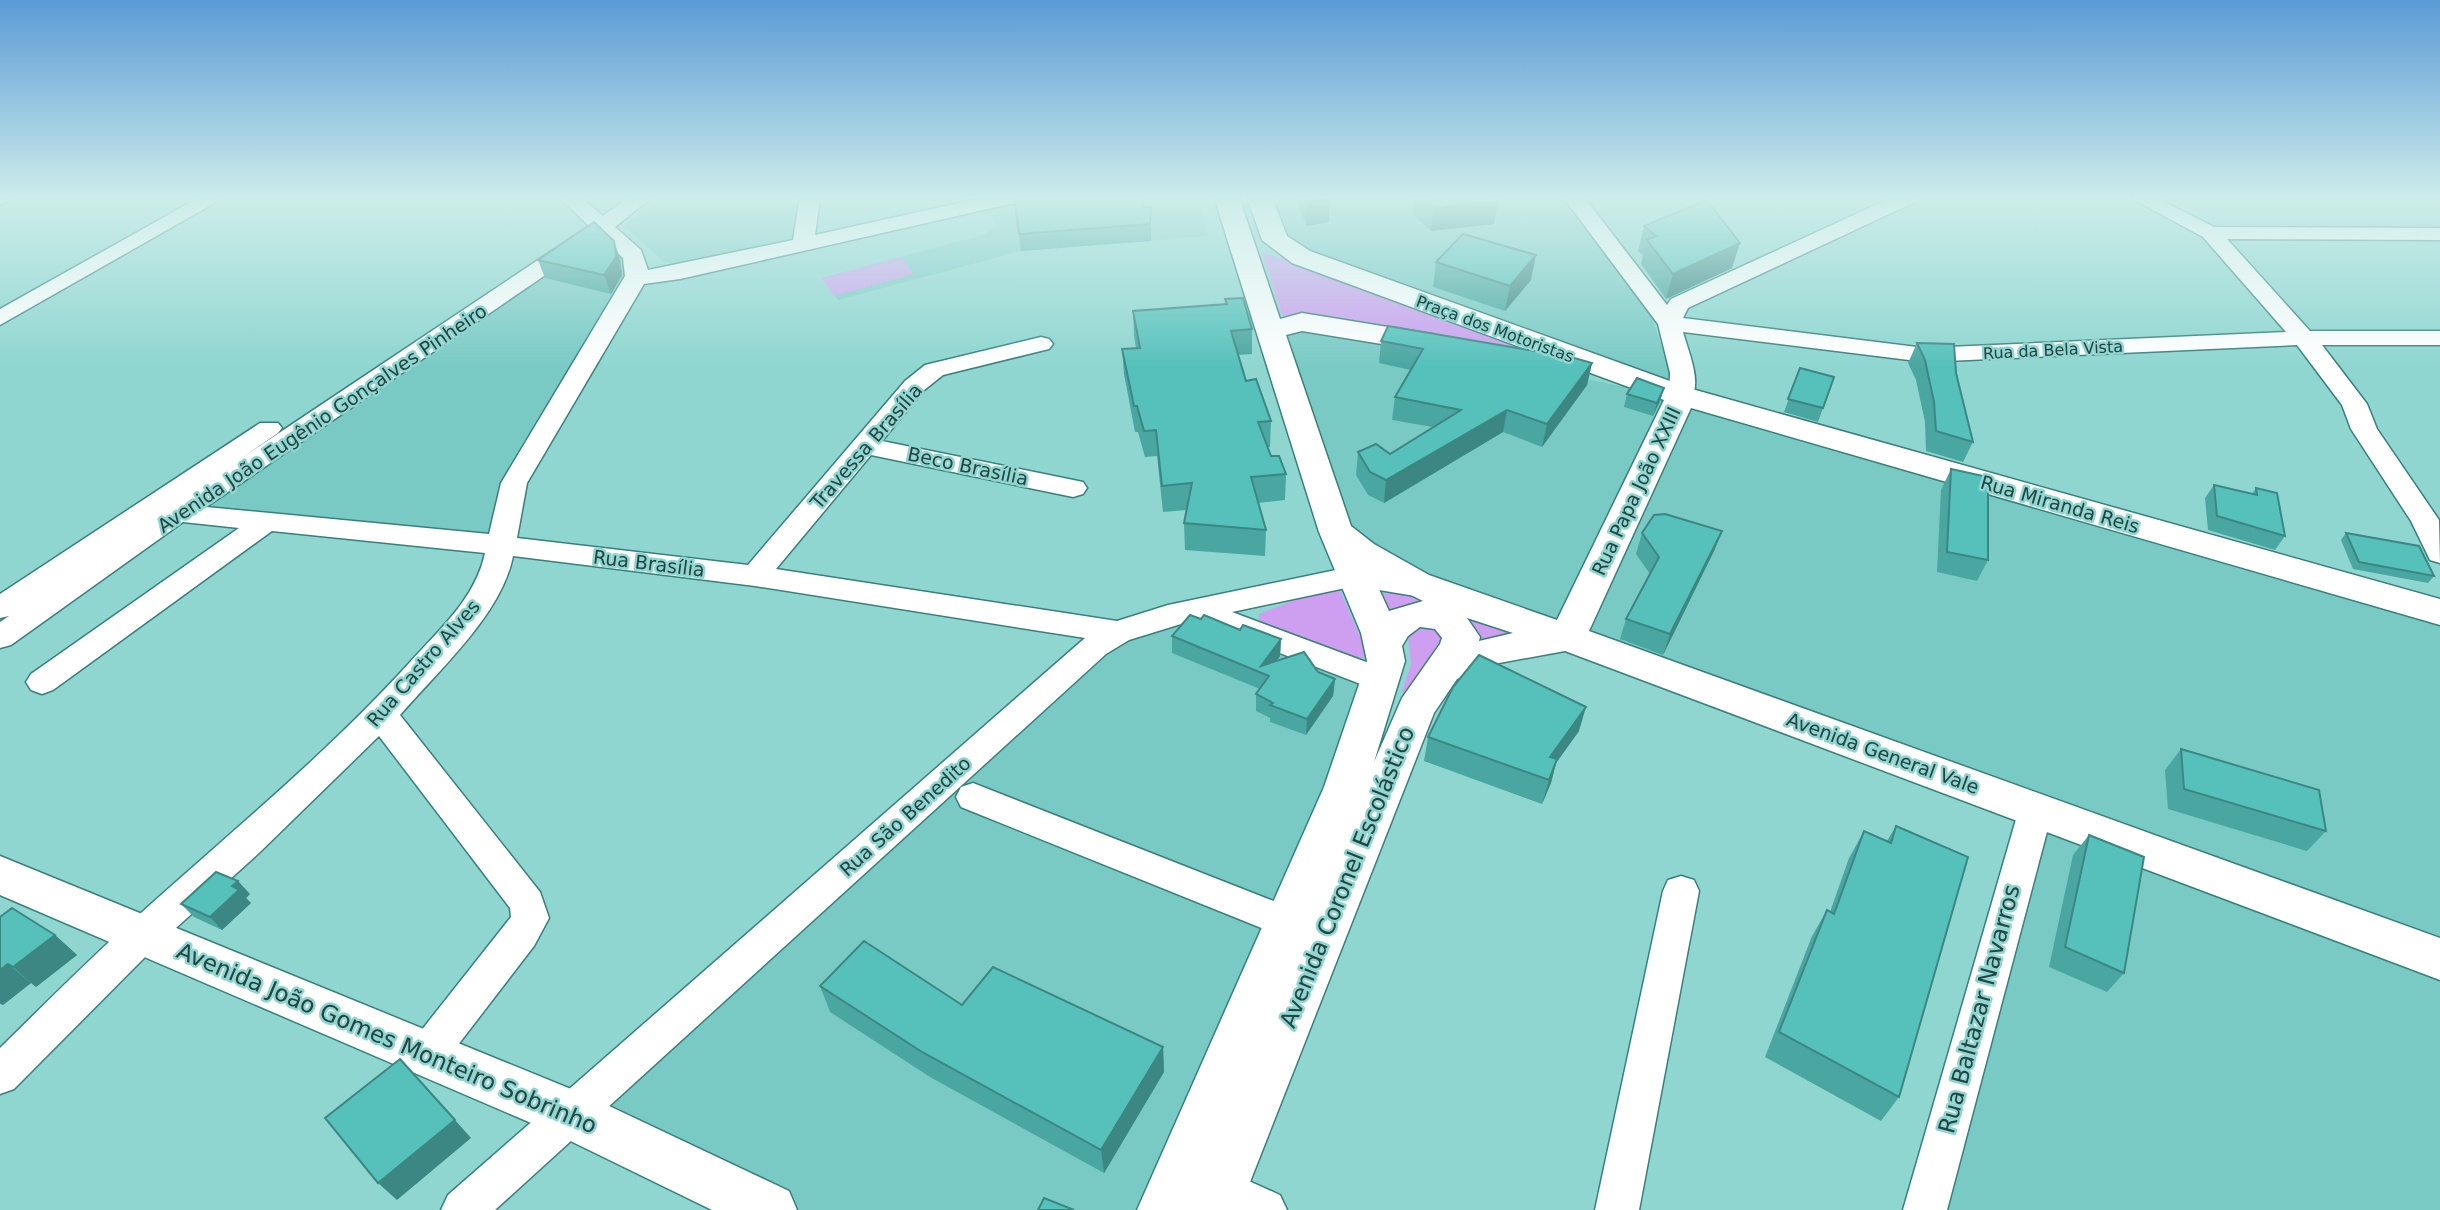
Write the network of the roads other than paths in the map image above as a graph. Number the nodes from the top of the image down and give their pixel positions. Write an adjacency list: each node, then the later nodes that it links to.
1 (115, 253): 12 (street)
2 (527, 253): 31 (street, Avenida João Eugênio Gonçalves Pinheiro)
3 (532, 253): 22 (street, Avenida João Eugênio Gonçalves Pinheiro)
4 (631, 253): 11 (street)
5 (754, 253): 11 (street)
6 (1245, 253): 14 (main road)
7 (1296, 253): 18 (main road, Praça dos Motoristas)
8 (1616, 253): 13 (street)
9 (1788, 253): 13 (street)
10 (2228, 253): 15 (street)
11 (638, 278): 26 (street, Rua Castro Alves)
12 (0, 318)
13 (1669, 323): 15 (street, Rua da Bela Vista); 19 (street, Rua Papa João XXIII)
14 (1271, 330): 18 (main road); 25 (main road)
15 (2304, 338): 16 (street, Rua da Bela Vista); 23 (street)
16 (2440, 338)
17 (1041, 344): 20 (street, Travessa Brasília)
18 (1625, 378): 19 (main road, Praça dos Motoristas)
19 (1681, 396): 33 (main road, Rua Miranda Reis); 36 (main road, Rua Papa João XXIII)
20 (863, 444): 21 (street, Beco Brasília); 28 (street, Travessa Brasília)
21 (1073, 488)
22 (178, 513): 24 (street, Rua Brasília); 35 (street, Avenida João Eugênio Gonçalves Pinheiro)
23 (2432, 521): 27 (street)
24 (266, 522): 26 (street, Rua Brasília); 39 (street)
25 (1336, 532): 29 (main road); 30 (main road, Avenida General Vale)
26 (501, 545): 28 (street, Rua Brasília); 40 (street, Rua Castro Alves)
27 (2440, 553)
28 (755, 576): 34 (street, Rua Brasília)
29 (1355, 576): 30 (street, Rua São Benedito); 32 (street, Rua São Benedito); 37 (main road)
30 (1421, 587): 36 (main road, Avenida General Vale)
31 (0, 608)
32 (1195, 609): 34 (street, Rua São Benedito); 37 (street)
33 (2440, 612)
34 (1118, 632): 50 (street, Rua São Benedito)
35 (0, 637)
36 (1567, 637): 38 (main road); 42 (main road, Avenida General Vale)
37 (1383, 662): 38 (main road, Avenida Coronel Escolástico); 45 (main road, Avenida Coronel Escolástico)
38 (1441, 670): 51 (main road, Avenida Coronel Escolástico)
39 (42, 682)
40 (381, 715): 46 (street, Rua Castro Alves); 48 (street)
41 (973, 797): 45 (street)
42 (2036, 809): 47 (main road, Avenida General Vale); 57 (street, Rua Baltazar Navarros)
43 (0, 875): 46 (main road, Avenida João Gomes Monteiro Sobrinho)
44 (1681, 891): 56 (street)
45 (1286, 922): 54 (main road, Avenida Coronel Escolástico)
46 (143, 934): 48 (main road, Avenida João Gomes Monteiro Sobrinho); 49 (street, Rua Castro Alves)
47 (2440, 959)
48 (427, 1054): 50 (main road, Avenida João Gomes Monteiro Sobrinho)
49 (0, 1075)
50 (570, 1114): 52 (street, Rua São Benedito); 53 (main road, Avenida João Gomes Monteiro Sobrinho)
51 (1216, 1200): 55 (street)
52 (463, 1210)
53 (770, 1210)
54 (1164, 1210)
55 (1265, 1210)
56 (1617, 1210)
57 (1926, 1210)

